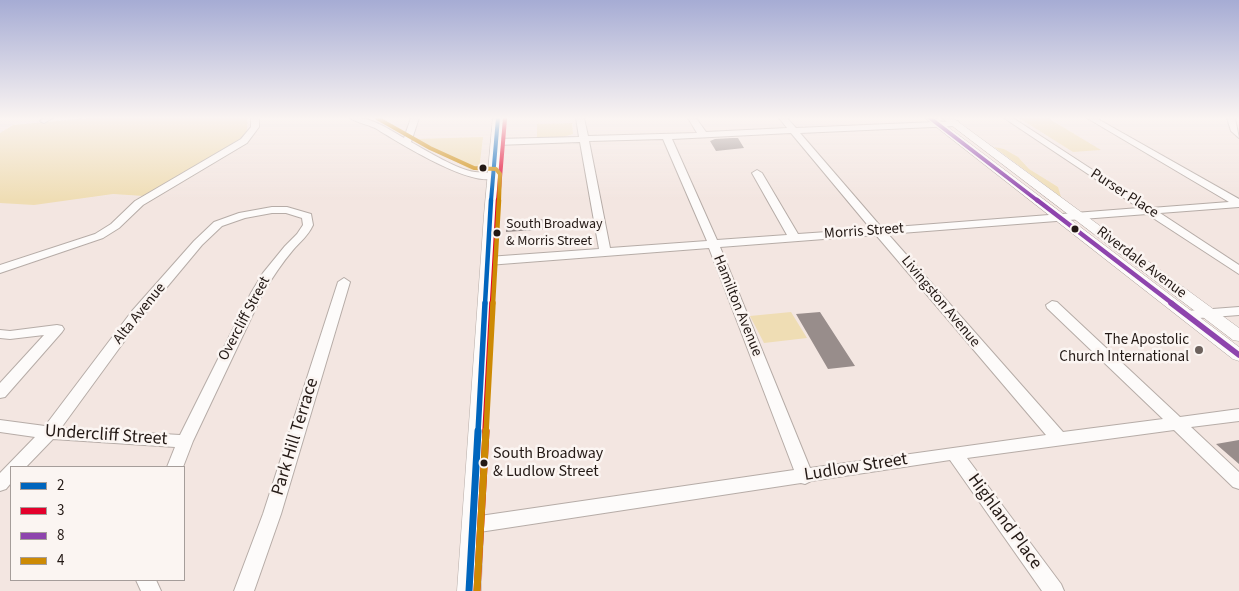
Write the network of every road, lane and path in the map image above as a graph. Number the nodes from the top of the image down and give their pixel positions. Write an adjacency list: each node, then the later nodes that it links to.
1 (236, 146): 23 (street)
2 (413, 146): 12 (street)
3 (496, 146): 12 (main road)
4 (585, 146): 21 (street)
5 (671, 146): 20 (street, Hamilton Avenue)
6 (807, 146): 18 (street, Livingston Avenue)
7 (972, 146): 17 (main road, Riverdale Avenue)
8 (977, 146): 16 (main road, Riverdale Avenue)
9 (1050, 146): 15 (street, Purser Place)
10 (1139, 146): 13 (street)
11 (757, 173): 19 (street)
12 (493, 178): 22 (main road)
13 (1239, 203): 15 (street, Morris Street)
14 (294, 212): 37 (street, Alta Avenue); 39 (street, Overcliff Street)
15 (1150, 212): 16 (street, Morris Street); 24 (street, Purser Place)
16 (1079, 217): 17 (street, Morris Street); 28 (main road, Riverdale Avenue)
17 (1061, 218): 18 (street, Morris Street); 29 (main road, Riverdale Avenue)
18 (880, 230): 19 (street, Morris Street); 38 (street, Livingston Avenue)
19 (794, 237): 20 (street, Morris Street)
20 (712, 243): 21 (street, Morris Street); 44 (street, Hamilton Avenue)
21 (605, 251): 22 (street, Morris Street)
22 (488, 260): 47 (main road)
23 (0, 269)
24 (1239, 270)
25 (344, 282): 48 (street, Park Hill Terrace)
26 (1052, 305): 35 (street)
27 (1239, 311): 28 (street)
28 (1208, 313): 29 (street); 31 (main road, Riverdale Avenue)
29 (1186, 315): 32 (main road, Riverdale Avenue)
30 (0, 334): 33 (street)
31 (1239, 336)
32 (1239, 355)
33 (0, 393)
34 (1239, 415): 35 (street, Ludlow Street)
35 (1178, 423): 38 (street, Ludlow Street); 45 (street)
36 (0, 426): 37 (street, Undercliff Street)
37 (49, 433): 39 (street, Undercliff Street); 41 (street, Alta Avenue)
38 (1058, 439): 40 (street, Ludlow Street)
39 (185, 441): 42 (street, Undercliff Street)
40 (954, 453): 44 (street, Ludlow Street); 50 (street, Highland Place)
41 (17, 466)
42 (175, 466)
43 (10, 473): 46 (street)
44 (805, 476): 47 (street, Ludlow Street)
45 (1239, 482)
46 (0, 484)
47 (473, 525): 49 (main road)
48 (244, 591)
49 (468, 591)
50 (1054, 591)

